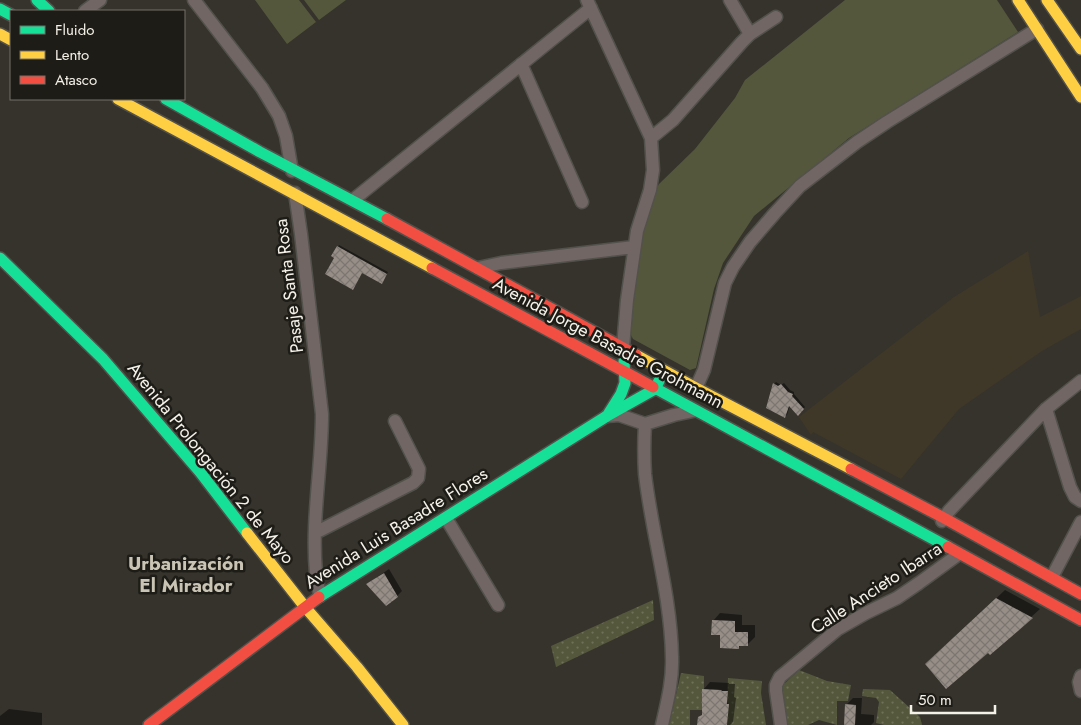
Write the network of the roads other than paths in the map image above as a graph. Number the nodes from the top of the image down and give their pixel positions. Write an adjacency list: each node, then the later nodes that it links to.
1 (100, 0): 7 (street)
2 (194, 0): 17 (street, Pasaje Santa Rosa)
3 (730, 0): 10 (street)
4 (1018, 0): 9 (main road)
5 (1047, 0): 11 (main road)
6 (589, 4): 12 (street); 16 (street)
7 (86, 10)
8 (776, 17): 10 (street)
9 (1037, 29): 13 (main road); 28 (street)
10 (750, 34): 16 (street)
11 (1081, 49)
12 (521, 64): 19 (street); 20 (street)
13 (1081, 97)
14 (120, 100): 18 (main road, Avenida Jorge Basadre Grohmann)
15 (168, 100): 17 (main road, Avenida Jorge Basadre Grohmann)
16 (651, 138): 21 (street)
17 (291, 167): 18 (street, Pasaje Santa Rosa); 19 (main road, Avenida Jorge Basadre Grohmann)
18 (295, 195): 26 (main road, Avenida Jorge Basadre Grohmann); 39 (street, Pasaje Santa Rosa)
19 (353, 200): 23 (main road, Avenida Jorge Basadre Grohmann)
20 (582, 202)
21 (634, 247): 23 (street); 24 (street)
22 (0, 258): 46 (main road, Avenida Prolongación 2 de Mayo)
23 (478, 268): 24 (main road, Avenida Jorge Basadre Grohmann)
24 (624, 347): 25 (main road, Avenida Jorge Basadre Grohmann); 26 (main road)
25 (664, 370): 28 (main road, Avenida Jorge Basadre Grohmann); 29 (main road)
26 (625, 372): 29 (main road, Avenida Jorge Basadre Grohmann); 32 (main road)
27 (1081, 381): 30 (street)
28 (696, 388): 37 (main road, Avenida Jorge Basadre Grohmann)
29 (655, 389): 31 (main road, Avenida Jorge Basadre Grohmann); 32 (main road, Avenida Luis Basadre Flores)
30 (1046, 409): 35 (street); 37 (street)
31 (696, 410): 34 (street); 40 (main road, Avenida Jorge Basadre Grohmann)
32 (607, 416): 34 (street); 36 (main road, Avenida Luis Basadre Flores)
33 (395, 421): 39 (street)
34 (645, 424): 52 (street)
35 (1081, 501)
36 (446, 518): 44 (main road, Avenida Luis Basadre Flores); 45 (street)
37 (944, 518): 40 (street); 42 (main road, Avenida Jorge Basadre Grohmann)
38 (1081, 522): 42 (street)
39 (315, 533): 44 (street, Pasaje Santa Rosa)
40 (935, 540): 41 (main road, Avenida Jorge Basadre Grohmann)
41 (959, 554): 47 (main road, Avenida Jorge Basadre Grohmann); 53 (street, Calle Ancieto Ibarra)
42 (1052, 577): 43 (main road, Avenida Jorge Basadre Grohmann)
43 (1081, 594)
44 (320, 596): 46 (main road, Avenida Luis Basadre Flores)
45 (498, 605)
46 (305, 607): 50 (main road, Avenida Luis Basadre Flores); 51 (main road, Avenida Prolongación 2 de Mayo)
47 (1081, 620)
48 (1081, 676): 49 (street)
49 (1081, 691)
50 (149, 725)
51 (403, 725)
52 (662, 725)
53 (781, 725)

